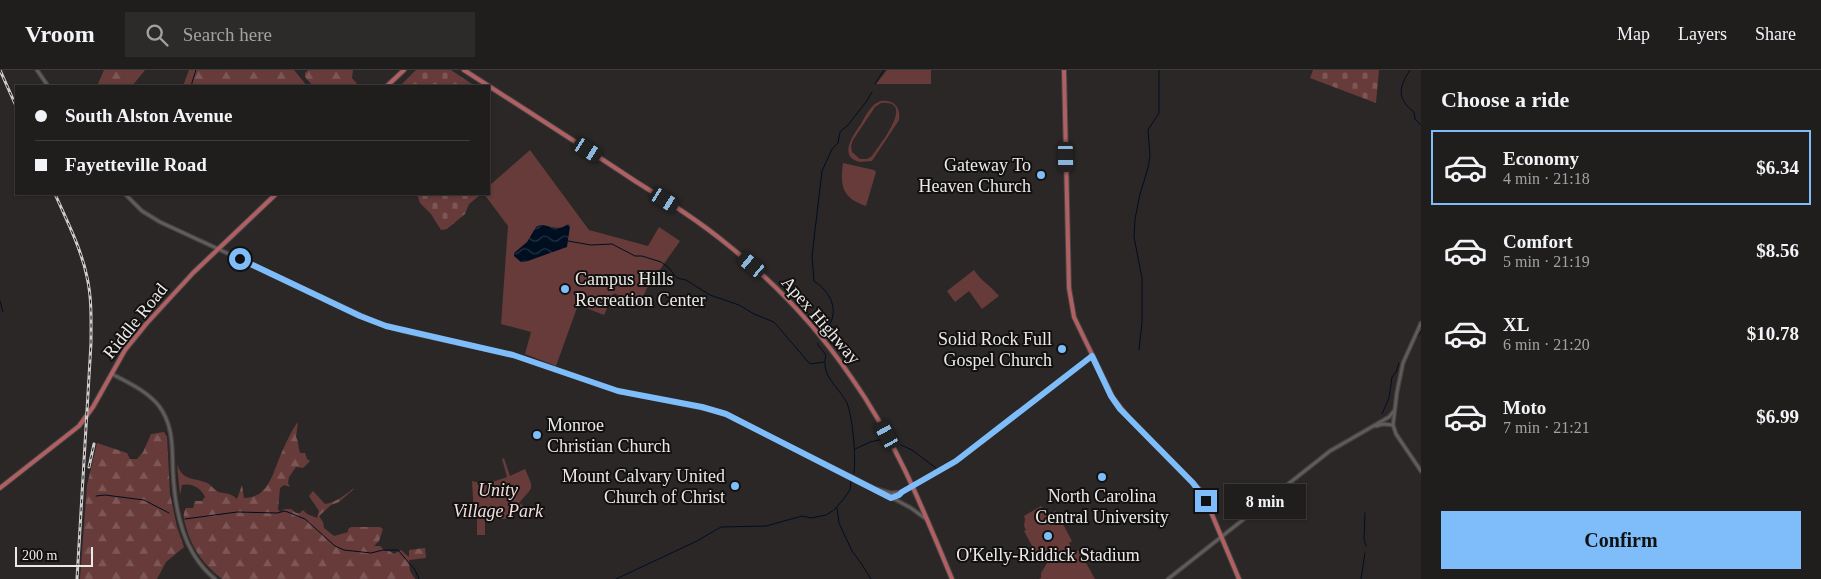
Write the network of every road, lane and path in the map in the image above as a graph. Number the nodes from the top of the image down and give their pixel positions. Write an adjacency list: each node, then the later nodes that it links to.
1 (36, 70): 5 (street)
2 (404, 70): 6 (main road)
3 (464, 70): 7 (main road, Apex Highway)
4 (1064, 70): 13 (main road)
5 (47, 85)
6 (388, 85)
7 (487, 85)
8 (490, 87): 20 (main road, Apex Highway)
9 (126, 195): 11 (street)
10 (275, 195): 11 (main road, Riddle Road)
11 (218, 249): 14 (main road, Riddle Road); 22 (street)
12 (1421, 323): 15 (street)
13 (1092, 356): 20 (street); 26 (main road)
14 (111, 373): 21 (main road, Riddle Road); 27 (street)
15 (1394, 411): 16 (street); 17 (street)
16 (1382, 421): 17 (street); 18 (street)
17 (1393, 423): 18 (street); 19 (street)
18 (1370, 429): 26 (street)
19 (1421, 471)
20 (912, 486): 23 (street); 25 (main road, Apex Highway)
21 (0, 488)
22 (874, 488): 23 (street); 24 (street)
23 (902, 492): 24 (street)
24 (891, 498): 25 (street)
25 (927, 520): 28 (main road, Apex Highway)
26 (1222, 537): 29 (street); 30 (main road)
27 (215, 579)
28 (952, 579)
29 (1168, 579)
30 (1239, 579)

